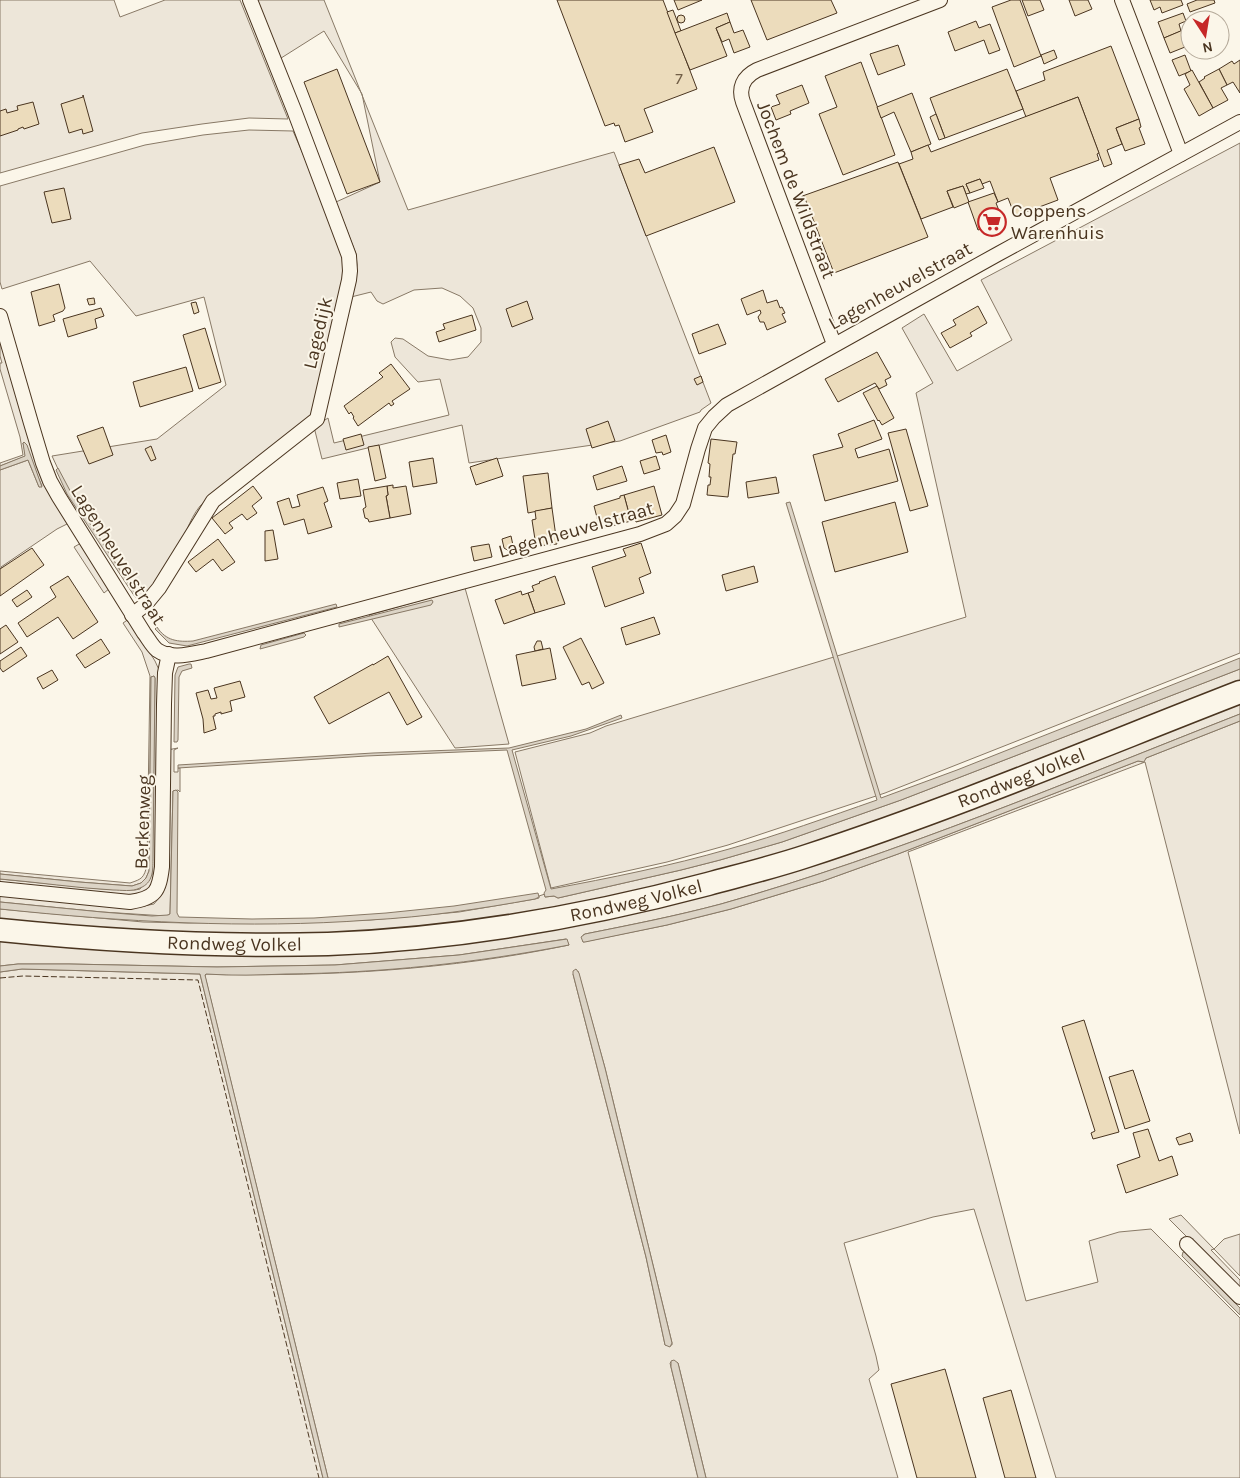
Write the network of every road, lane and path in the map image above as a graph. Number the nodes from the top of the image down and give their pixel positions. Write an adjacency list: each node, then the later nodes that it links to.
1 (250, 0): 8 (street, Lagedijk)
2 (940, 0): 7 (street, Jochem de Wildstraat)
3 (1122, 0): 5 (street)
4 (1240, 122): 5 (street, Lagenheuvelstraat)
5 (1181, 154): 7 (street, Lagenheuvelstraat)
6 (0, 316): 8 (street, Lagenheuvelstraat)
7 (834, 344): 9 (street, Lagenheuvelstraat)
8 (132, 615): 9 (street, Lagenheuvelstraat)
9 (169, 654): 11 (street, Berkenweg)
10 (1240, 692): 12 (main road, Rondweg Volkel)
11 (0, 889)
12 (0, 930)
13 (1187, 1244): 14 (street)
14 (1240, 1297)

